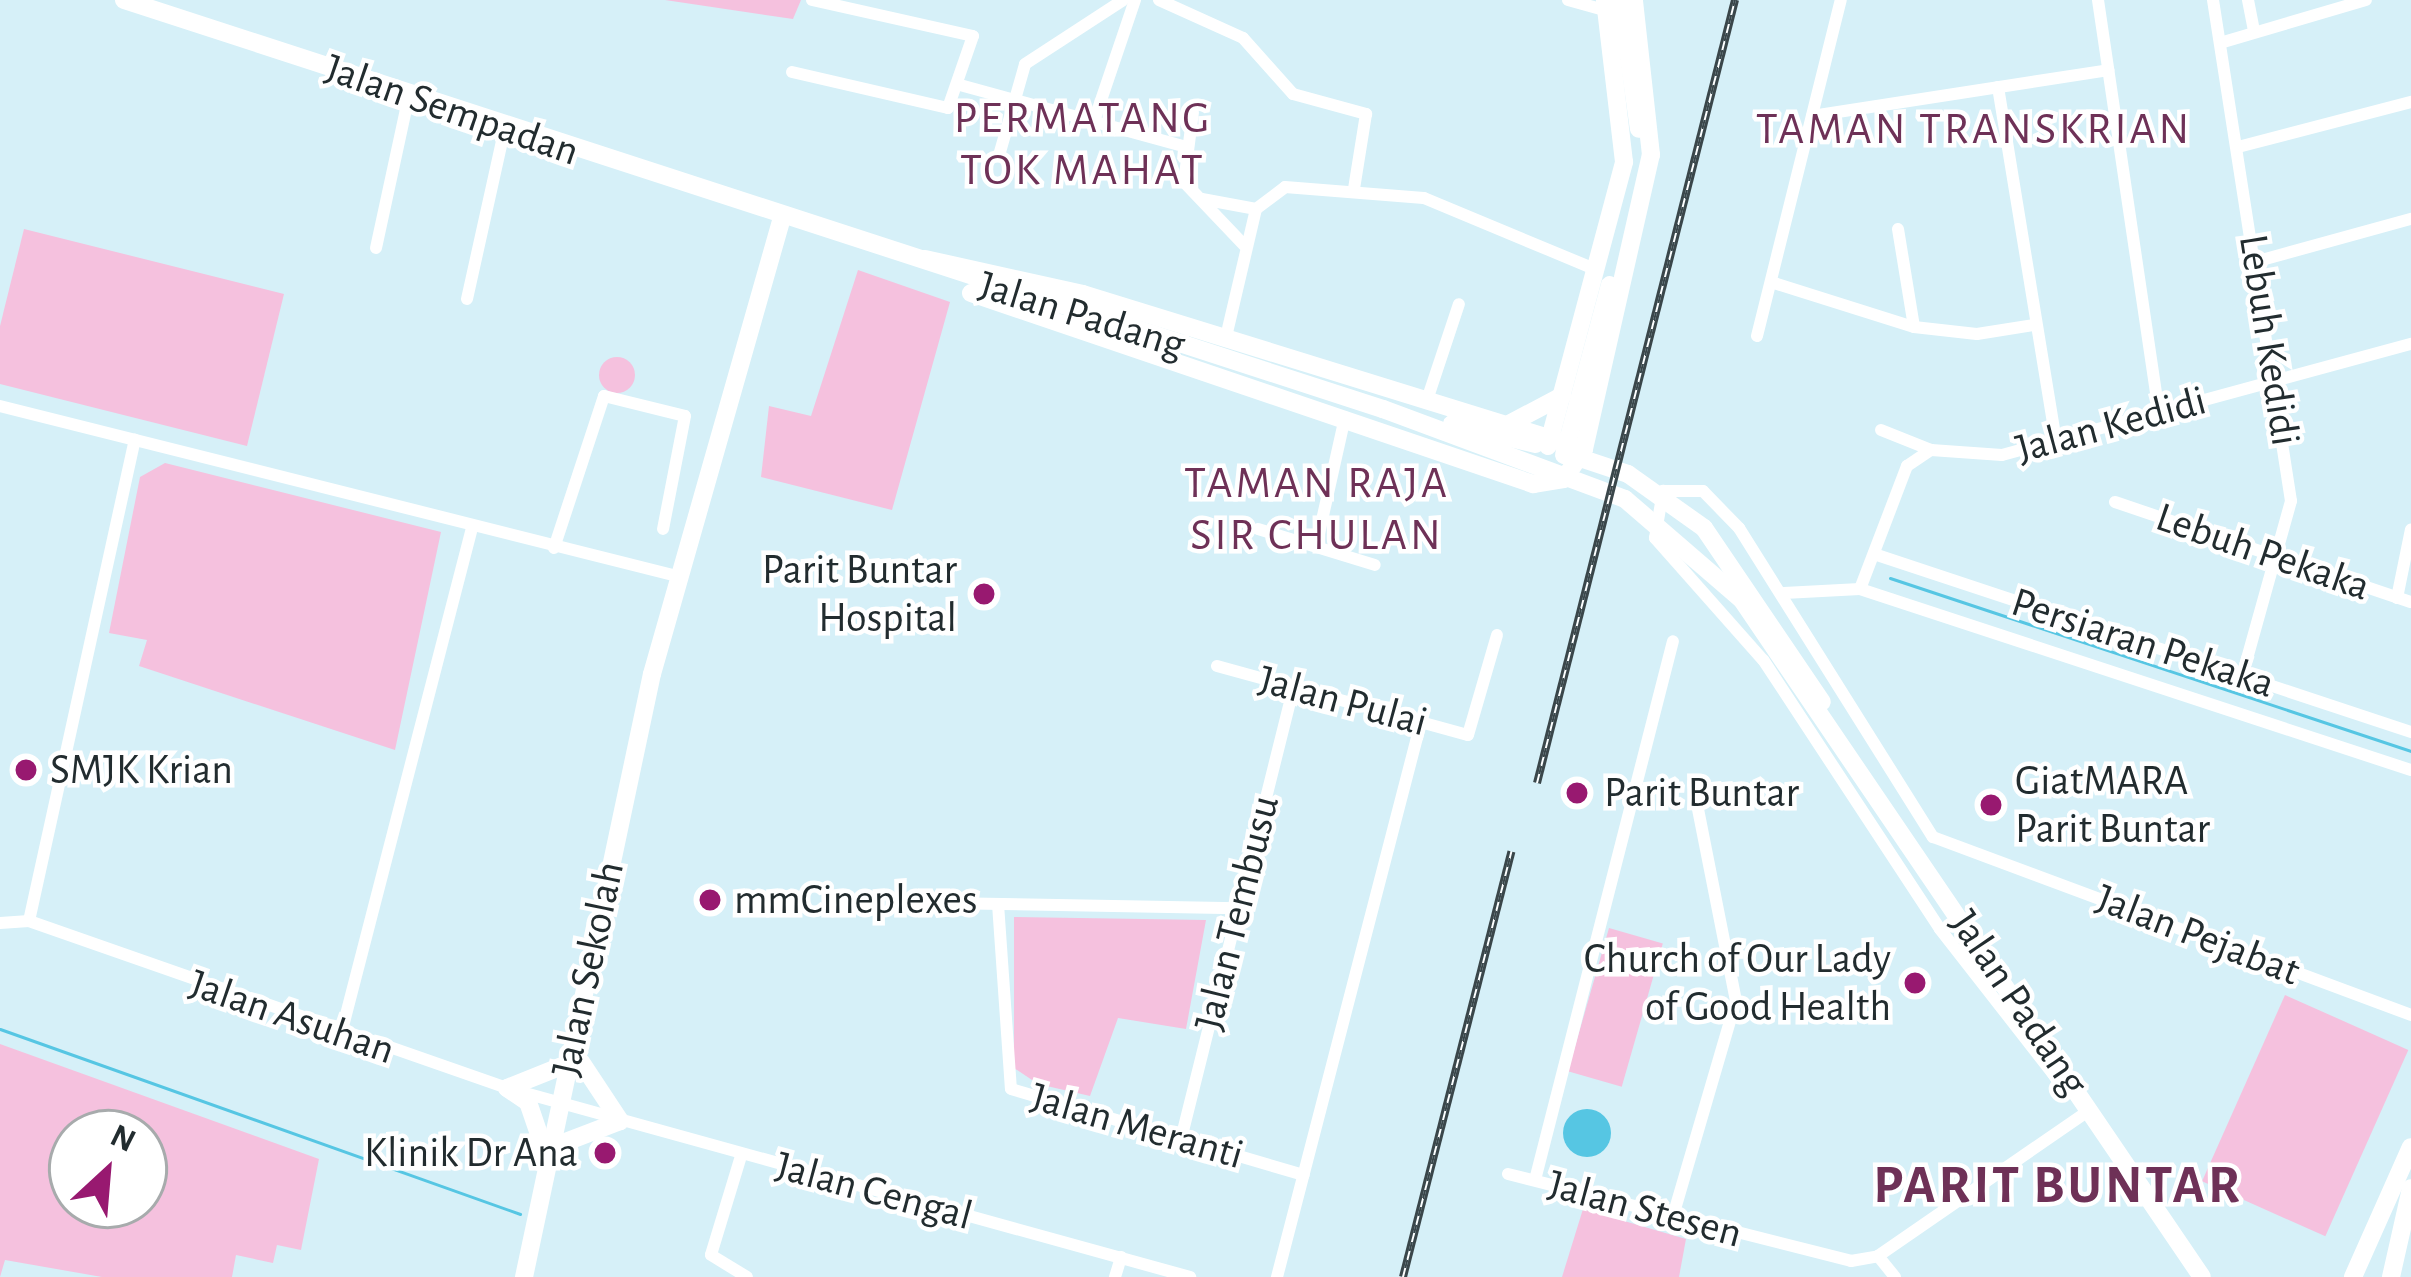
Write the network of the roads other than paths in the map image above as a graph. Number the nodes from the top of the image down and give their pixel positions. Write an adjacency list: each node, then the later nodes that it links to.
1 (124, 0): 20 (street, Jalan Sempadan)
2 (812, 0): 18 (street)
3 (1123, 0): 21 (street)
4 (1135, 0): 25 (street)
5 (1159, 0): 30 (street)
6 (1568, 0): 13 (street)
7 (1634, 0): 53 (street)
8 (1840, 0): 24 (street)
9 (2098, 0): 16 (street)
10 (2213, 0): 15 (street, Lebuh Kedidi)
11 (2248, 0): 14 (street)
12 (2358, 1): 14 (street)
13 (1612, 4): 40 (street); 49 (street)
14 (2254, 32): 15 (street)
15 (2220, 43): 28 (street, Lebuh Kedidi)
16 (2108, 70): 19 (street); 55 (street)
17 (792, 72): 18 (street)
18 (960, 85): 21 (street)
19 (1998, 87): 24 (street); 44 (street)
20 (409, 96): 26 (street, Jalan Sempadan); 37 (street)
21 (1014, 98): 25 (street); 29 (street)
22 (2411, 102): 28 (street)
23 (1193, 112): 27 (street)
24 (1812, 116): 41 (street)
25 (1094, 121): 27 (street)
26 (505, 128): 34 (street, Jalan Sempadan); 42 (street)
27 (1184, 146): 31 (street)
28 (2238, 147): 39 (street, Lebuh Kedidi)
29 (1000, 152)
30 (1354, 189): 32 (street); 40 (street)
31 (1201, 199): 32 (street); 36 (street)
32 (1256, 208): 36 (street)
33 (2411, 219): 39 (street)
34 (781, 220): 38 (street, Jalan Padang); 75 (street, Jalan Sekolah)
35 (1898, 229): 45 (street)
36 (1244, 245): 47 (street)
37 (376, 248)
38 (897, 258): 47 (street); 56 (street); 62 (street, Jalan Padang)
39 (2258, 261): 50 (street, Lebuh Kedidi)
40 (1598, 270): 51 (street)
41 (1771, 282): 45 (street); 46 (street)
42 (467, 299)
43 (1459, 304): 52 (street)
44 (2034, 325): 45 (street); 60 (street)
45 (1913, 327)
46 (1757, 336)
47 (1226, 337): 52 (street)
48 (2411, 344): 50 (street, Jalan Kedidi)
49 (1586, 380): 62 (street); 63 (street)
50 (2278, 380): 55 (street, Jalan Kedidi); 73 (street, Lebuh Kedidi)
51 (1565, 392): 53 (street); 57 (street); 62 (street)
52 (1427, 400): 57 (street)
53 (1596, 400): 62 (street)
54 (0, 406): 59 (street)
55 (2159, 412): 60 (street, Jalan Kedidi)
56 (1345, 417): 64 (street); 70 (street)
57 (1509, 424): 62 (street)
58 (1881, 430): 61 (street, Jalan Kedidi)
59 (135, 440): 66 (street); 94 (street)
60 (2056, 440): 61 (street, Jalan Kedidi)
61 (1931, 450): 72 (street)
62 (1565, 453): 63 (street, Jalan Padang); 64 (street); 64 (street); 87 (street, Jalan Padang)
63 (1628, 474): 87 (street, Jalan Padang)
64 (1533, 484)
65 (2115, 502): 73 (street, Lebuh Pekaka)
66 (472, 528): 71 (street); 97 (street)
67 (663, 529): 71 (street)
68 (2411, 529): 78 (street)
69 (1258, 530): 70 (street)
70 (1316, 547): 74 (street)
71 (554, 548): 75 (street)
72 (1874, 554): 76 (street); 84 (street, Persiaran Pekaka)
73 (2282, 559): 78 (street, Lebuh Pekaka); 84 (street, Lebuh Kedidi)
74 (1375, 565)
75 (681, 577): 98 (street, Jalan Sekolah)
76 (1860, 589): 77 (street); 89 (street)
77 (1784, 593): 96 (street, Jalan Pejabat); 100 (street)
78 (2404, 600)
79 (1497, 634): 86 (street, Jalan Pulai)
80 (1673, 640): 83 (street)
81 (1661, 656): 83 (street)
82 (1217, 666): 85 (street, Jalan Pulai)
83 (1665, 675): 110 (street)
84 (2242, 676): 88 (street, Persiaran Pekaka)
85 (1294, 688): 86 (street, Jalan Pulai); 93 (street, Jalan Tembusu)
86 (1421, 722): 109 (street)
87 (1836, 730): 100 (street, Jalan Padang)
88 (2411, 732)
89 (2411, 770)
90 (1694, 783): 112 (street)
91 (940, 903): 92 (street)
92 (998, 904): 93 (street); 103 (street, Jalan Meranti)
93 (1238, 908): 103 (street, Jalan Tembusu)
94 (29, 921): 95 (street); 97 (street, Jalan Asuhan)
95 (0, 923)
96 (2411, 1015)
97 (341, 1034): 99 (street, Jalan Asuhan)
98 (574, 1062): 99 (street); 101 (street, Jalan Sekolah); 102 (street)
99 (507, 1088): 101 (street, Jalan Asuhan); 107 (street)
100 (2086, 1104): 113 (street); 122 (street, Jalan Padang)
101 (565, 1105): 102 (street, Jalan Cengal); 104 (street, Jalan Sekolah); 107 (street, Jalan Sekolah)
102 (620, 1121): 104 (street); 106 (street, Jalan Cengal)
103 (1181, 1139): 109 (street, Jalan Meranti)
104 (563, 1143): 116 (street, Jalan Sekolah)
105 (2411, 1147): 123 (street)
106 (741, 1156): 114 (street, Jalan Cengal); 117 (street)
107 (546, 1168): 115 (street, Jalan Sekolah)
108 (1508, 1174): 110 (street, Jalan Stesen)
109 (1304, 1175): 120 (street)
110 (1534, 1180): 112 (street, Jalan Stesen)
111 (2411, 1188): 124 (street)
112 (1673, 1216): 113 (street, Jalan Stesen)
113 (1878, 1256): 121 (street)
114 (1120, 1257): 118 (street); 119 (street, Jalan Cengal)
115 (524, 1277)
116 (535, 1277)
117 (747, 1277)
118 (1115, 1277)
119 (1190, 1277)
120 (1276, 1277)
121 (1894, 1277)
122 (2202, 1277)
123 (2353, 1277)
124 (2391, 1277)

